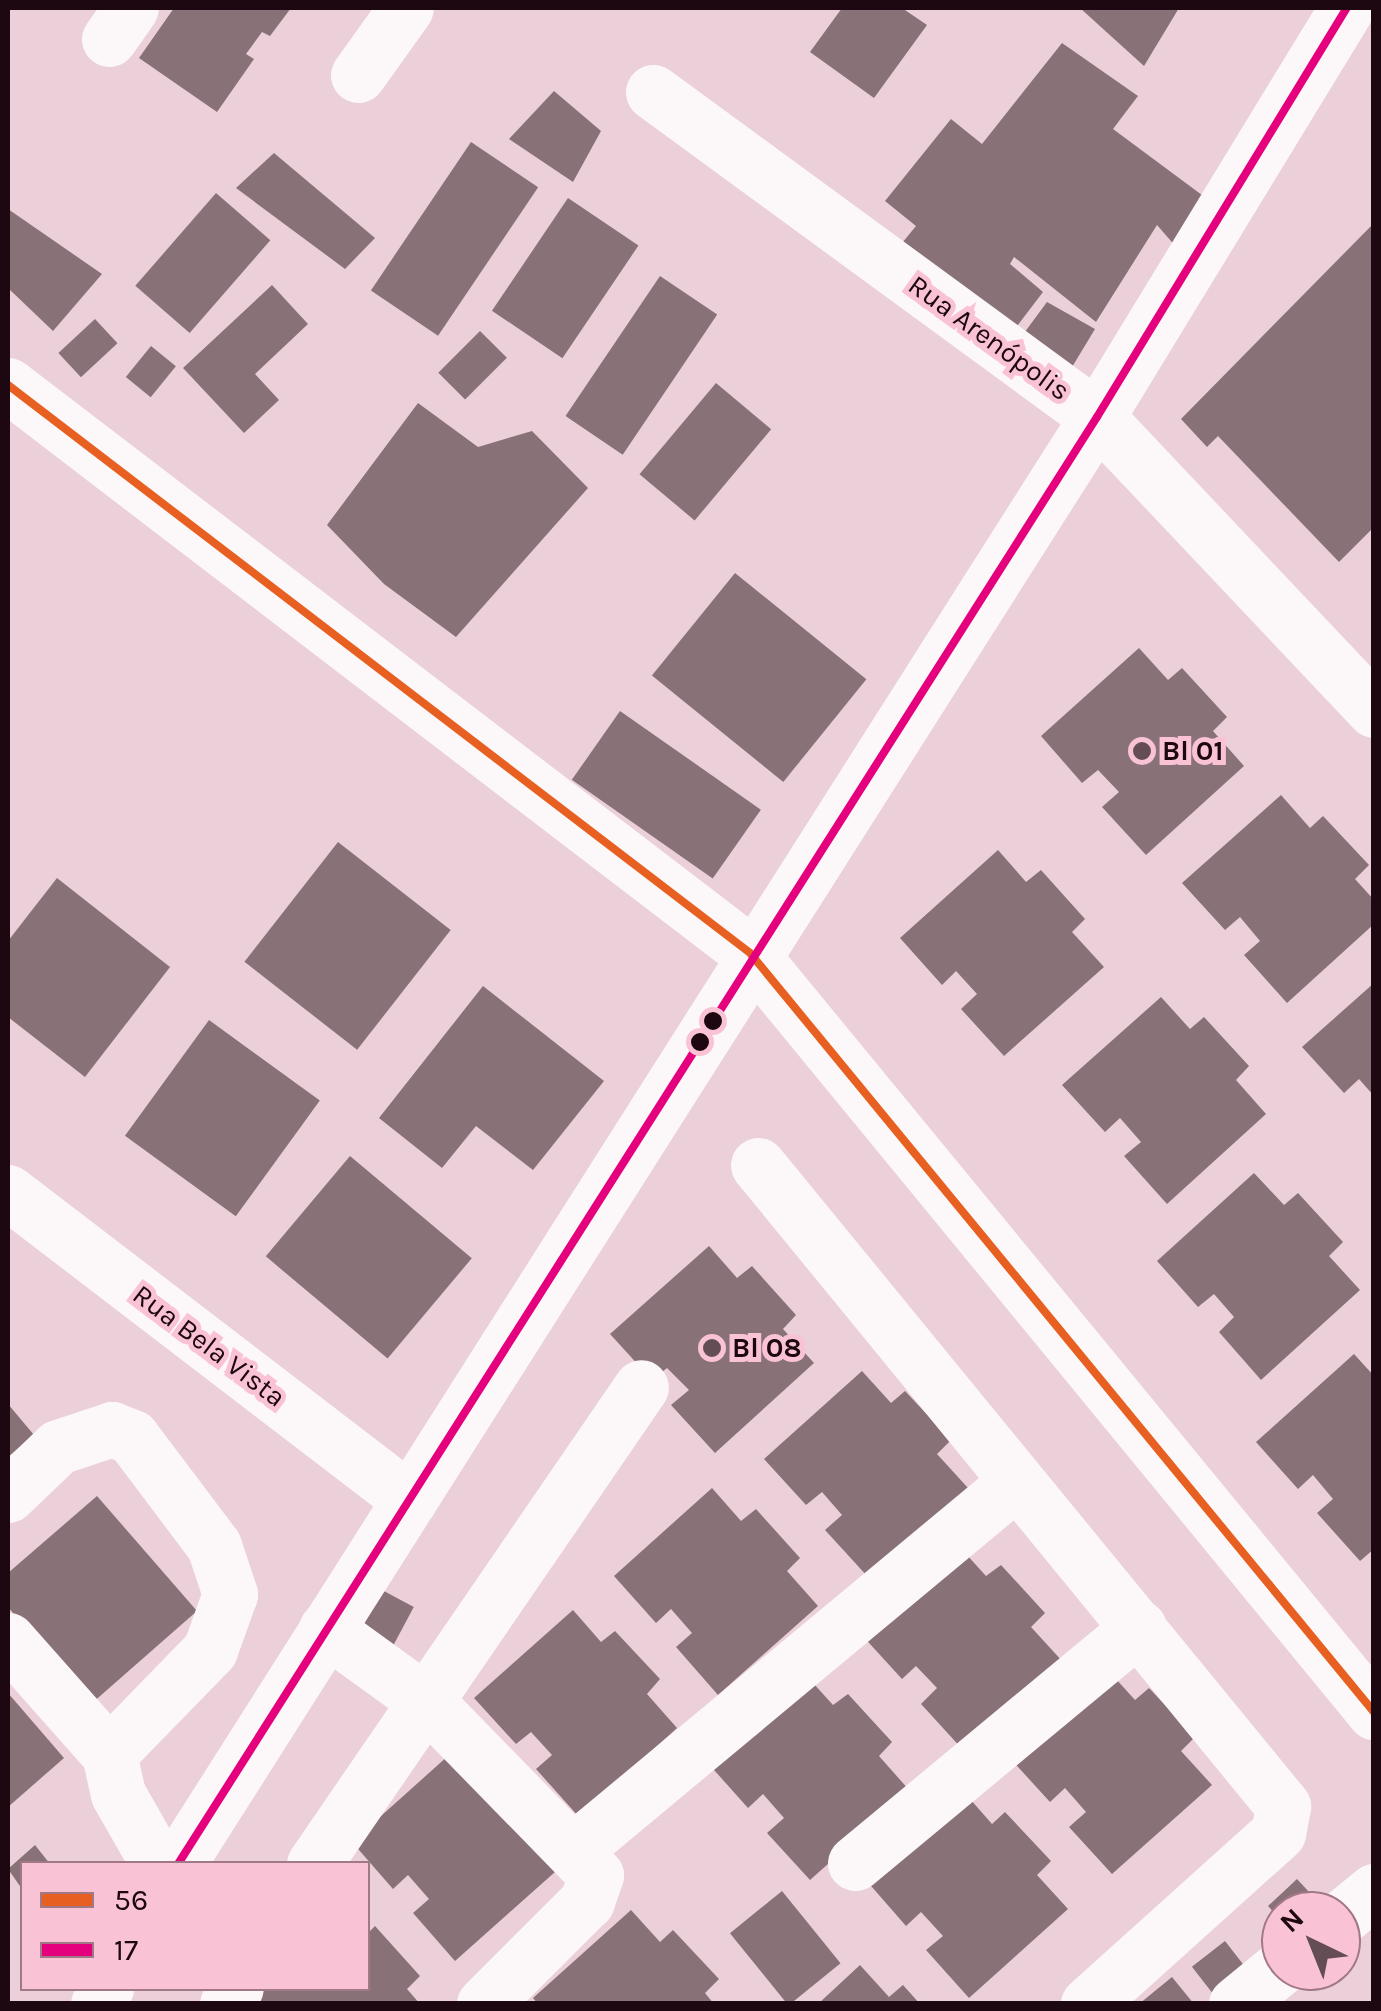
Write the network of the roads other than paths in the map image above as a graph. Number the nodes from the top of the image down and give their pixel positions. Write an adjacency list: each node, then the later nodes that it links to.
1 (406, 8): 3 (street)
2 (1347, 8): 6 (street)
3 (358, 76)
4 (653, 92): 6 (street, Rua Arenópolis)
5 (8, 385): 8 (street)
6 (1096, 417): 7 (street, Rua Arenópolis); 8 (street)
7 (1374, 710)
8 (750, 953): 14 (street); 19 (street)
9 (758, 1165): 12 (street)
10 (8, 1192): 14 (street, Rua Bela Vista)
11 (641, 1387): 18 (street)
12 (1016, 1482): 15 (street); 21 (street)
13 (8, 1494): 20 (street)
14 (410, 1500): 16 (street)
15 (1139, 1628): 24 (street); 27 (street)
16 (326, 1630): 18 (street); 22 (street)
17 (8, 1640): 20 (street)
18 (427, 1702): 21 (street); 23 (street)
19 (1374, 1712)
20 (108, 1754): 22 (street)
21 (574, 1849): 26 (street)
22 (159, 1855)
23 (316, 1861)
24 (854, 1863)
25 (1261, 1983): 28 (street)
26 (484, 2004)
27 (1088, 2004)
28 (1236, 2004)

